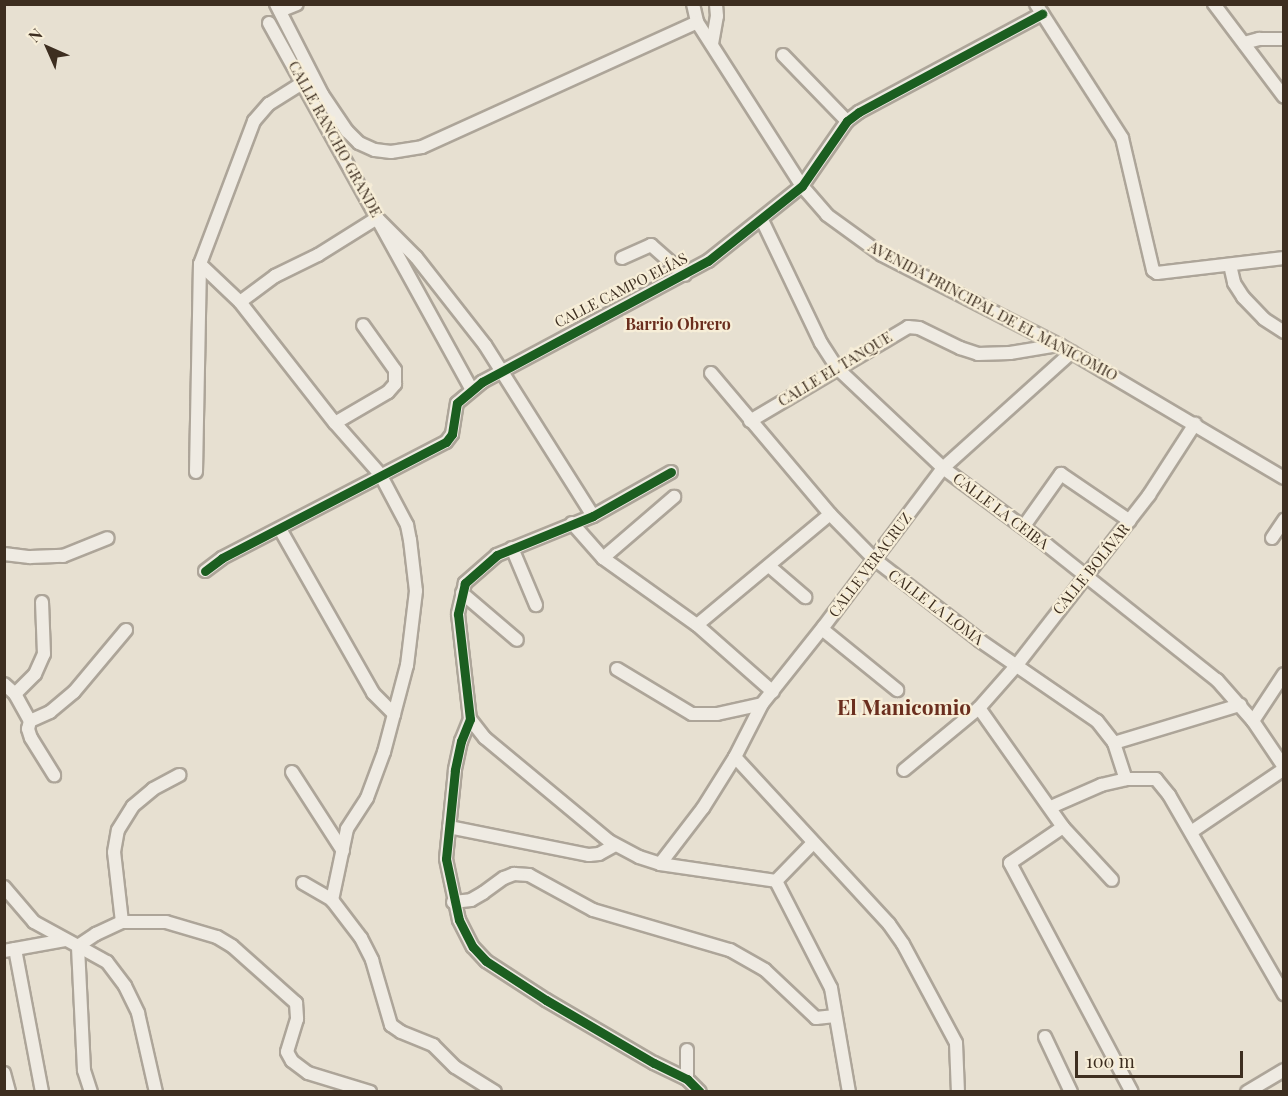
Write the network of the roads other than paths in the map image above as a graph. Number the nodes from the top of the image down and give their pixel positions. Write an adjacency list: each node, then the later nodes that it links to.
1 (297, 4): 5 (street)
2 (693, 4): 7 (street, AVENIDA PRINCIPAL DE EL MANICOMIO)
3 (716, 4): 10 (street)
4 (1214, 4): 11 (street)
5 (278, 8): 7 (street)
6 (1039, 9): 15 (street, CALLE CAMPO ELÍAS); 22 (street)
7 (697, 22): 10 (street, AVENIDA PRINCIPAL DE EL MANICOMIO)
8 (269, 23): 13 (street, CALLE RANCHO GRANDE)
9 (1284, 39): 11 (street)
10 (712, 44): 16 (street, AVENIDA PRINCIPAL DE EL MANICOMIO)
11 (1244, 44): 14 (street)
12 (783, 55): 15 (street)
13 (304, 82): 17 (street, CALLE RANCHO GRANDE); 21 (street)
14 (1284, 97)
15 (847, 121): 16 (street, CALLE CAMPO ELÍAS)
16 (802, 186): 18 (street, CALLE CAMPO ELÍAS); 27 (street, AVENIDA PRINCIPAL DE EL MANICOMIO)
17 (377, 218): 24 (street); 30 (street, CALLE RANCHO GRANDE); 32 (street)
18 (762, 220): 23 (street, CALLE CAMPO ELÍAS); 29 (street, CALLE LA CEIBA)
19 (622, 258): 23 (street)
20 (1284, 258): 22 (street)
21 (200, 264): 24 (street); 37 (street)
22 (1230, 265): 26 (street)
23 (685, 275): 30 (street, CALLE CAMPO ELÍAS)
24 (240, 302): 34 (street)
25 (363, 325): 34 (street)
26 (1284, 333)
27 (1059, 345): 28 (street, AVENIDA PRINCIPAL DE EL MANICOMIO); 29 (street, CALLE EL TANQUE)
28 (1072, 352): 35 (street, AVENIDA PRINCIPAL DE EL MANICOMIO); 36 (street, CALLE VERACRUZ)
29 (837, 368): 33 (street, CALLE EL TANQUE); 36 (street, CALLE LA CEIBA)
30 (501, 370): 32 (street, CALLE CAMPO ELÍAS); 43 (street, CALLE RANCHO GRANDE)
31 (711, 373): 33 (street, CALLE LA LOMA)
32 (472, 390): 39 (street, CALLE CAMPO ELÍAS)
33 (750, 421): 42 (street, CALLE LA LOMA)
34 (335, 423): 39 (street)
35 (1195, 424): 40 (street, AVENIDA PRINCIPAL DE EL MANICOMIO); 45 (street, CALLE BOLÍVAR)
36 (943, 468): 47 (street, CALLE LA CEIBA); 54 (street, CALLE VERACRUZ)
37 (196, 472)
38 (671, 472): 43 (street)
39 (380, 474): 48 (street, CALLE CAMPO ELÍAS); 76 (street)
40 (1284, 478)
41 (675, 497): 53 (street)
42 (830, 514): 54 (street, CALLE LA LOMA); 55 (street)
43 (593, 516): 46 (street)
44 (1284, 520): 50 (street)
45 (1130, 521): 47 (street); 57 (street, CALLE BOLÍVAR)
46 (572, 524): 51 (street); 53 (street)
47 (1023, 526): 57 (street, CALLE LA CEIBA)
48 (280, 529): 56 (street, CALLE CAMPO ELÍAS); 76 (street)
49 (108, 538): 52 (street)
50 (1272, 538)
51 (512, 548): 58 (street); 61 (street)
52 (4, 554)
53 (603, 558): 62 (street)
54 (874, 559): 63 (street, CALLE VERACRUZ); 66 (street, CALLE LA LOMA)
55 (769, 566): 59 (street); 62 (street)
56 (205, 571)
57 (1084, 576): 66 (street, CALLE BOLÍVAR); 74 (street, CALLE LA CEIBA)
58 (462, 593): 65 (street); 77 (street)
59 (805, 597)
60 (42, 602): 72 (street)
61 (536, 605)
62 (697, 625): 71 (street)
63 (822, 629): 70 (street); 71 (street, CALLE VERACRUZ)
64 (126, 630): 78 (street)
65 (517, 640)
66 (1016, 666): 75 (street, CALLE BOLÍVAR); 80 (street, CALLE LA LOMA)
67 (617, 669): 73 (street)
68 (1284, 674): 79 (street)
69 (4, 684): 72 (street)
70 (897, 690)
71 (773, 692): 73 (street, CALLE VERACRUZ)
72 (15, 694): 78 (street)
73 (762, 704): 81 (street, CALLE VERACRUZ)
74 (1240, 705): 79 (street, CALLE LA CEIBA); 80 (street)
75 (980, 708): 83 (street, CALLE BOLÍVAR); 88 (street)
76 (394, 714): 94 (street)
77 (470, 719): 89 (street); 93 (street)
78 (30, 721): 85 (street)
79 (1253, 721): 82 (street, CALLE LA CEIBA)
80 (1114, 743): 87 (street, CALLE LA LOMA)
81 (735, 758): 92 (street); 95 (street, CALLE VERACRUZ)
82 (1284, 768): 91 (street)
83 (904, 770)
84 (292, 772): 94 (street)
85 (54, 775)
86 (179, 775): 102 (street)
87 (1126, 779): 88 (street); 91 (street)
88 (1051, 807): 90 (street)
89 (449, 826): 93 (street); 101 (street)
90 (1063, 827): 96 (street); 123 (street)
91 (1191, 832): 106 (street)
92 (813, 843): 97 (street); 121 (street)
93 (615, 845): 95 (street)
94 (343, 851): 100 (street)
95 (660, 864): 97 (street)
96 (1112, 880)
97 (776, 881): 107 (street)
98 (303, 882): 100 (street)
99 (4, 887): 103 (street)
100 (332, 900): 118 (street)
101 (453, 902): 107 (street); 112 (street)
102 (122, 922): 104 (street); 117 (street)
103 (65, 940): 104 (street); 105 (street)
104 (78, 946): 115 (street); 116 (street)
105 (10, 950): 114 (street)
106 (1284, 994)
107 (835, 1016): 120 (street)
108 (1045, 1037): 122 (street)
109 (687, 1050): 112 (street)
110 (1284, 1070): 124 (street)
111 (4, 1073): 113 (street)
112 (687, 1079): 119 (street)
113 (9, 1092)
114 (42, 1092)
115 (91, 1092)
116 (156, 1092)
117 (370, 1092)
118 (495, 1092)
119 (700, 1092)
120 (849, 1092)
121 (958, 1092)
122 (1071, 1092)
123 (1132, 1092)
124 (1247, 1092)

